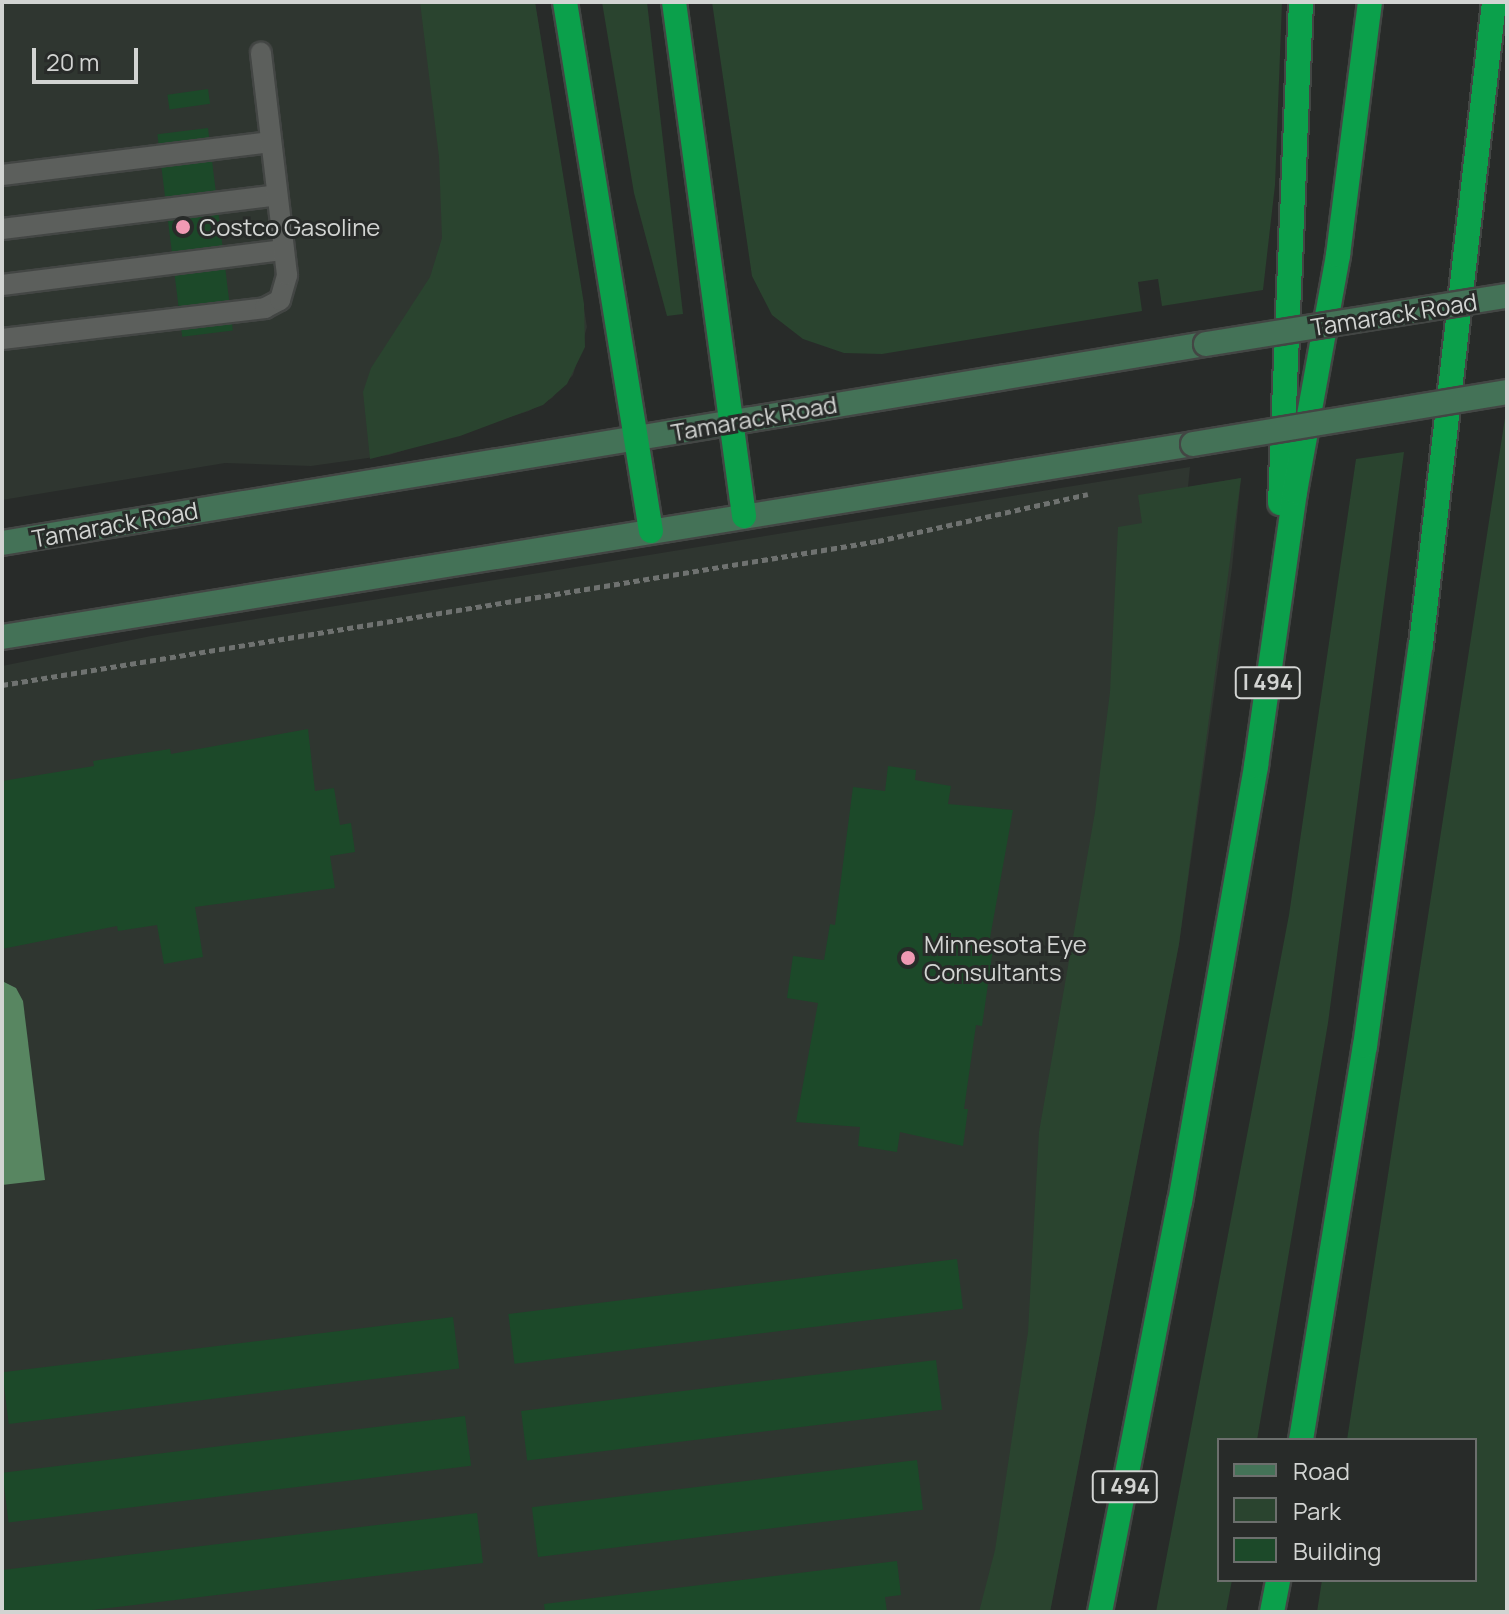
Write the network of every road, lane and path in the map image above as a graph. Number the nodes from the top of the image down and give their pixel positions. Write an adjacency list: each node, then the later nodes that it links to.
1 (565, 2): 19 (highway)
2 (674, 2): 18 (highway)
3 (1301, 2): 24 (highway)
4 (1370, 2): 24 (highway, I 494)
5 (1494, 2): 11 (highway)
6 (1507, 26): 11 (highway)
7 (261, 53): 8 (lane)
8 (271, 142): 9 (lane); 10 (lane)
9 (2, 175)
10 (277, 195): 12 (lane); 13 (lane)
11 (1471, 225): 27 (highway)
12 (2, 229)
13 (284, 250): 14 (lane); 16 (lane)
14 (2, 285)
15 (1507, 296): 18 (street, Tamarack Road, bridge)
16 (2, 339)
17 (1507, 392): 21 (street, bridge)
18 (729, 421): 19 (street, Tamarack Road); 21 (highway)
19 (636, 438): 22 (highway); 23 (street, Tamarack Road)
20 (1093, 493): 26 (path)
21 (744, 516): 22 (street)
22 (651, 531): 25 (street)
23 (2, 543)
24 (1276, 633): 29 (highway, I 494)
25 (2, 637)
26 (2, 685)
27 (1301, 1438)
28 (1278, 1582): 30 (highway)
29 (1100, 1612)
30 (1272, 1612)

